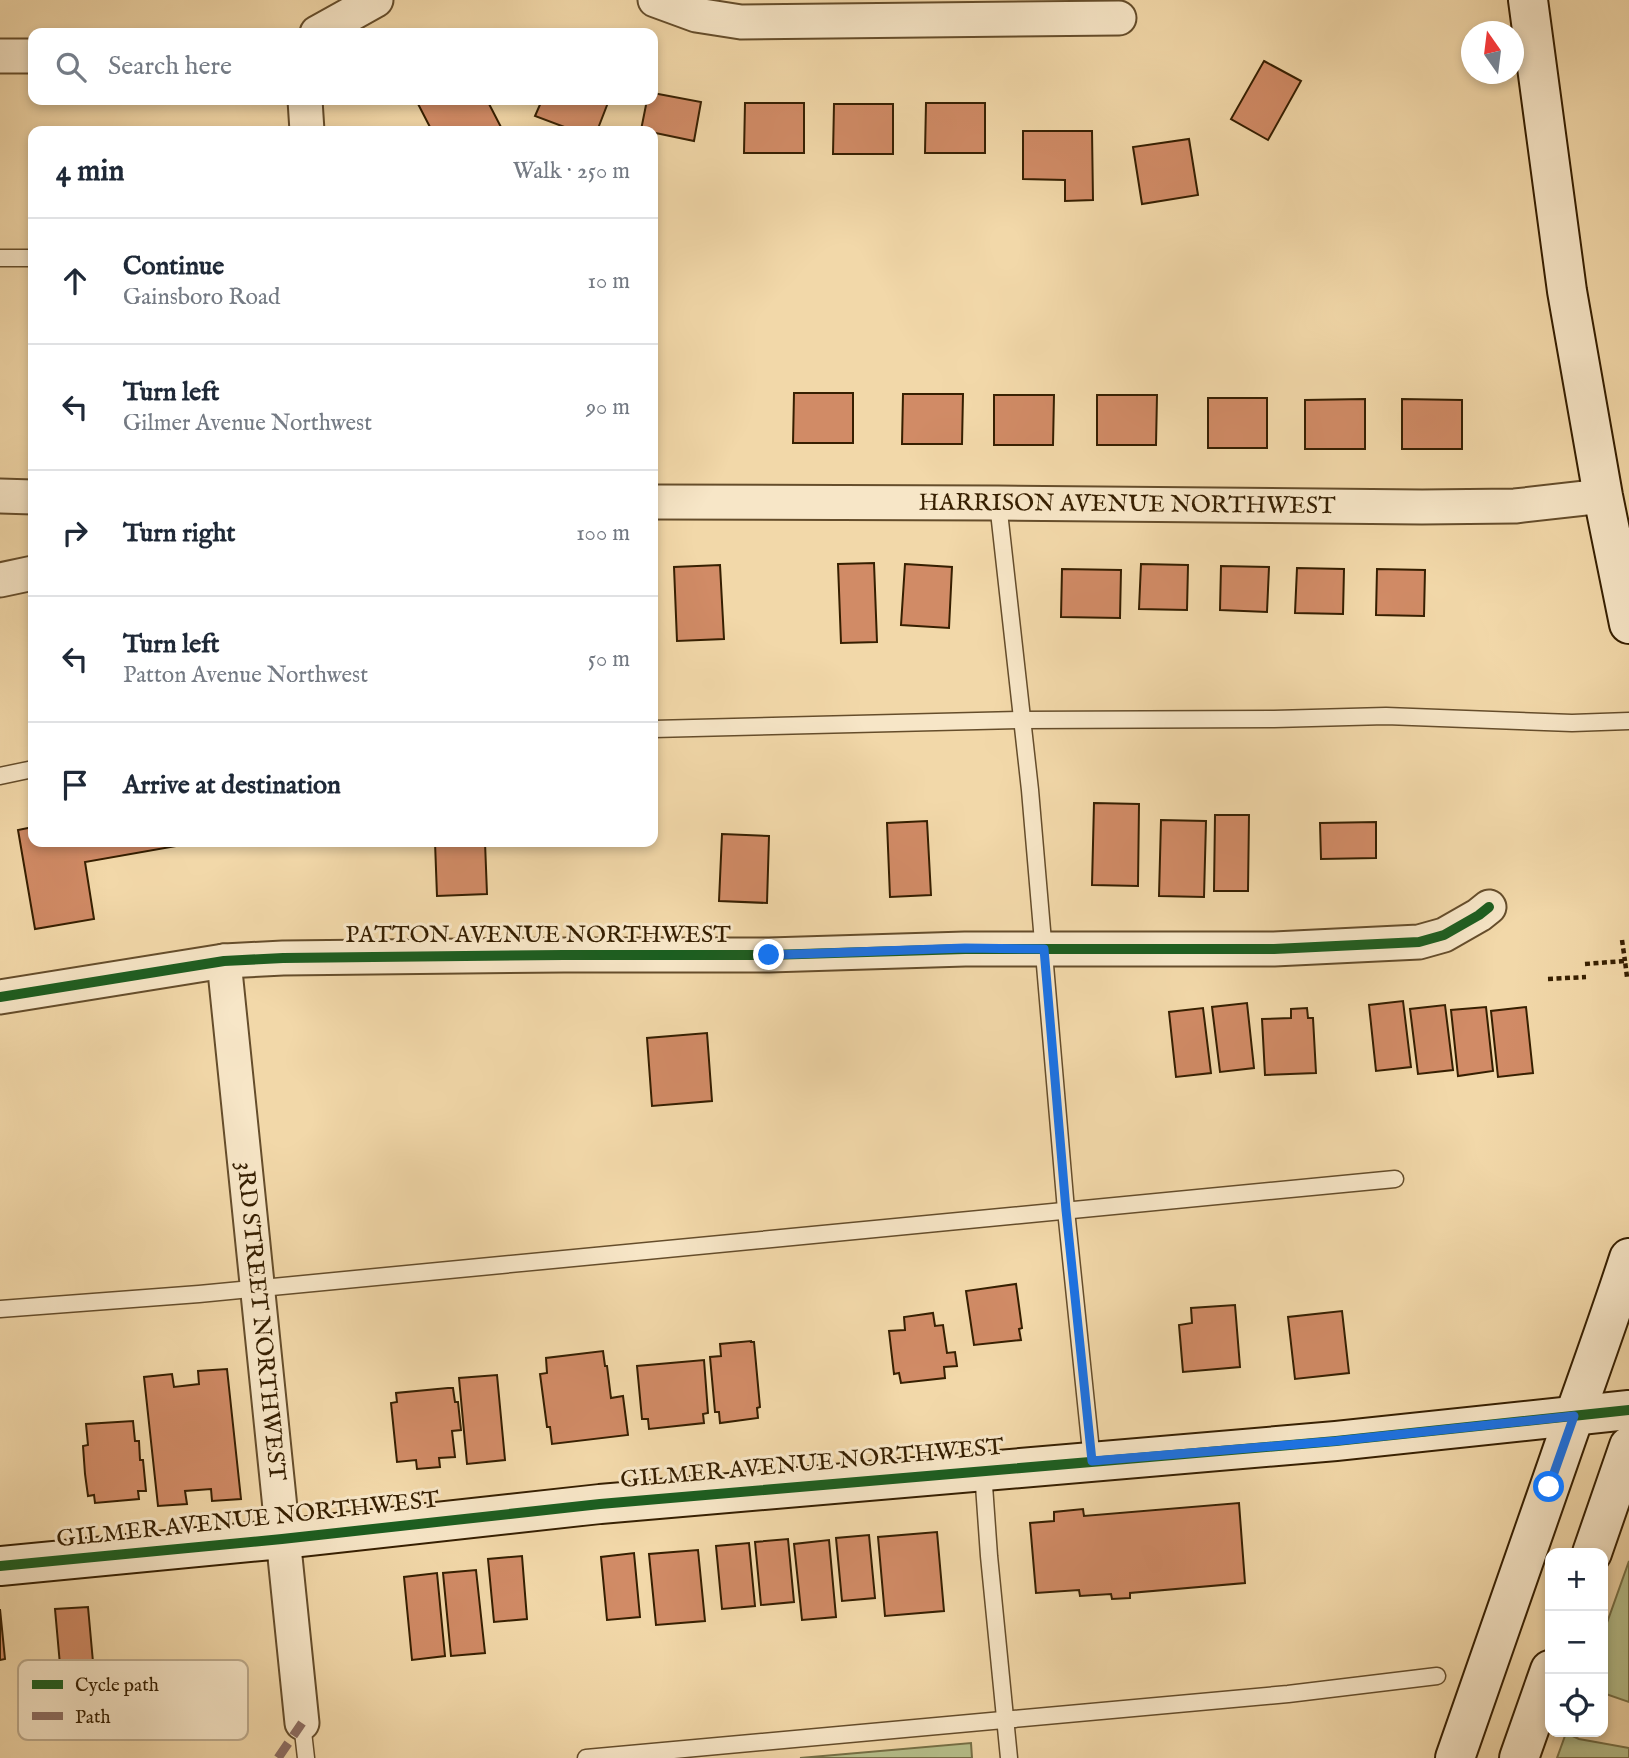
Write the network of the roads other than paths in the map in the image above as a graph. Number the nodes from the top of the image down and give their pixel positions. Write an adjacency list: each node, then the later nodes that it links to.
1 (376, 0): 5 (street)
2 (655, 0): 4 (street)
3 (1528, 0): 13 (street)
4 (1119, 18)
5 (326, 28)
6 (0, 56): 7 (street)
7 (28, 56)
8 (305, 105): 9 (street)
9 (307, 126)
10 (0, 258): 11 (lane)
11 (28, 258)
12 (0, 496): 14 (street)
13 (1603, 496): 16 (street, HARRISON AVENUE NORTHWEST); 19 (street)
14 (28, 497)
15 (658, 502): 16 (street, HARRISON AVENUE NORTHWEST)
16 (998, 503): 20 (lane)
17 (28, 574): 18 (street)
18 (0, 580)
19 (1629, 624)
20 (1022, 720): 21 (lane); 22 (lane); 26 (lane)
21 (1629, 722)
22 (658, 729)
23 (28, 770): 24 (lane)
24 (0, 776)
25 (1489, 907): 26 (street, PATTON AVENUE NORTHWEST)
26 (1044, 949): 27 (street, PATTON AVENUE NORTHWEST); 30 (lane)
27 (224, 961): 28 (street, PATTON AVENUE NORTHWEST); 32 (street, 3RD STREET NORTHWEST)
28 (0, 997)
29 (1395, 1179): 30 (lane)
30 (1066, 1210): 32 (lane); 37 (lane)
31 (1629, 1258): 35 (street)
32 (256, 1287): 33 (lane); 39 (street, 3RD STREET NORTHWEST)
33 (0, 1309)
34 (1629, 1410): 35 (street, GILMER AVENUE NORTHWEST)
35 (1574, 1416): 37 (street, GILMER AVENUE NORTHWEST); 49 (street)
36 (1629, 1446): 40 (street)
37 (1092, 1461): 38 (street, GILMER AVENUE NORTHWEST)
38 (983, 1470): 39 (street, GILMER AVENUE NORTHWEST); 44 (lane)
39 (282, 1539): 41 (street, GILMER AVENUE NORTHWEST); 45 (street, 3RD STREET NORTHWEST)
40 (1594, 1548)
41 (0, 1566)
42 (1549, 1674): 50 (street)
43 (1437, 1676): 44 (lane)
44 (1005, 1720): 47 (lane); 48 (lane)
45 (302, 1723): 46 (lane)
46 (306, 1758)
47 (586, 1758)
48 (1009, 1758)
49 (1455, 1758)
50 (1519, 1758)

